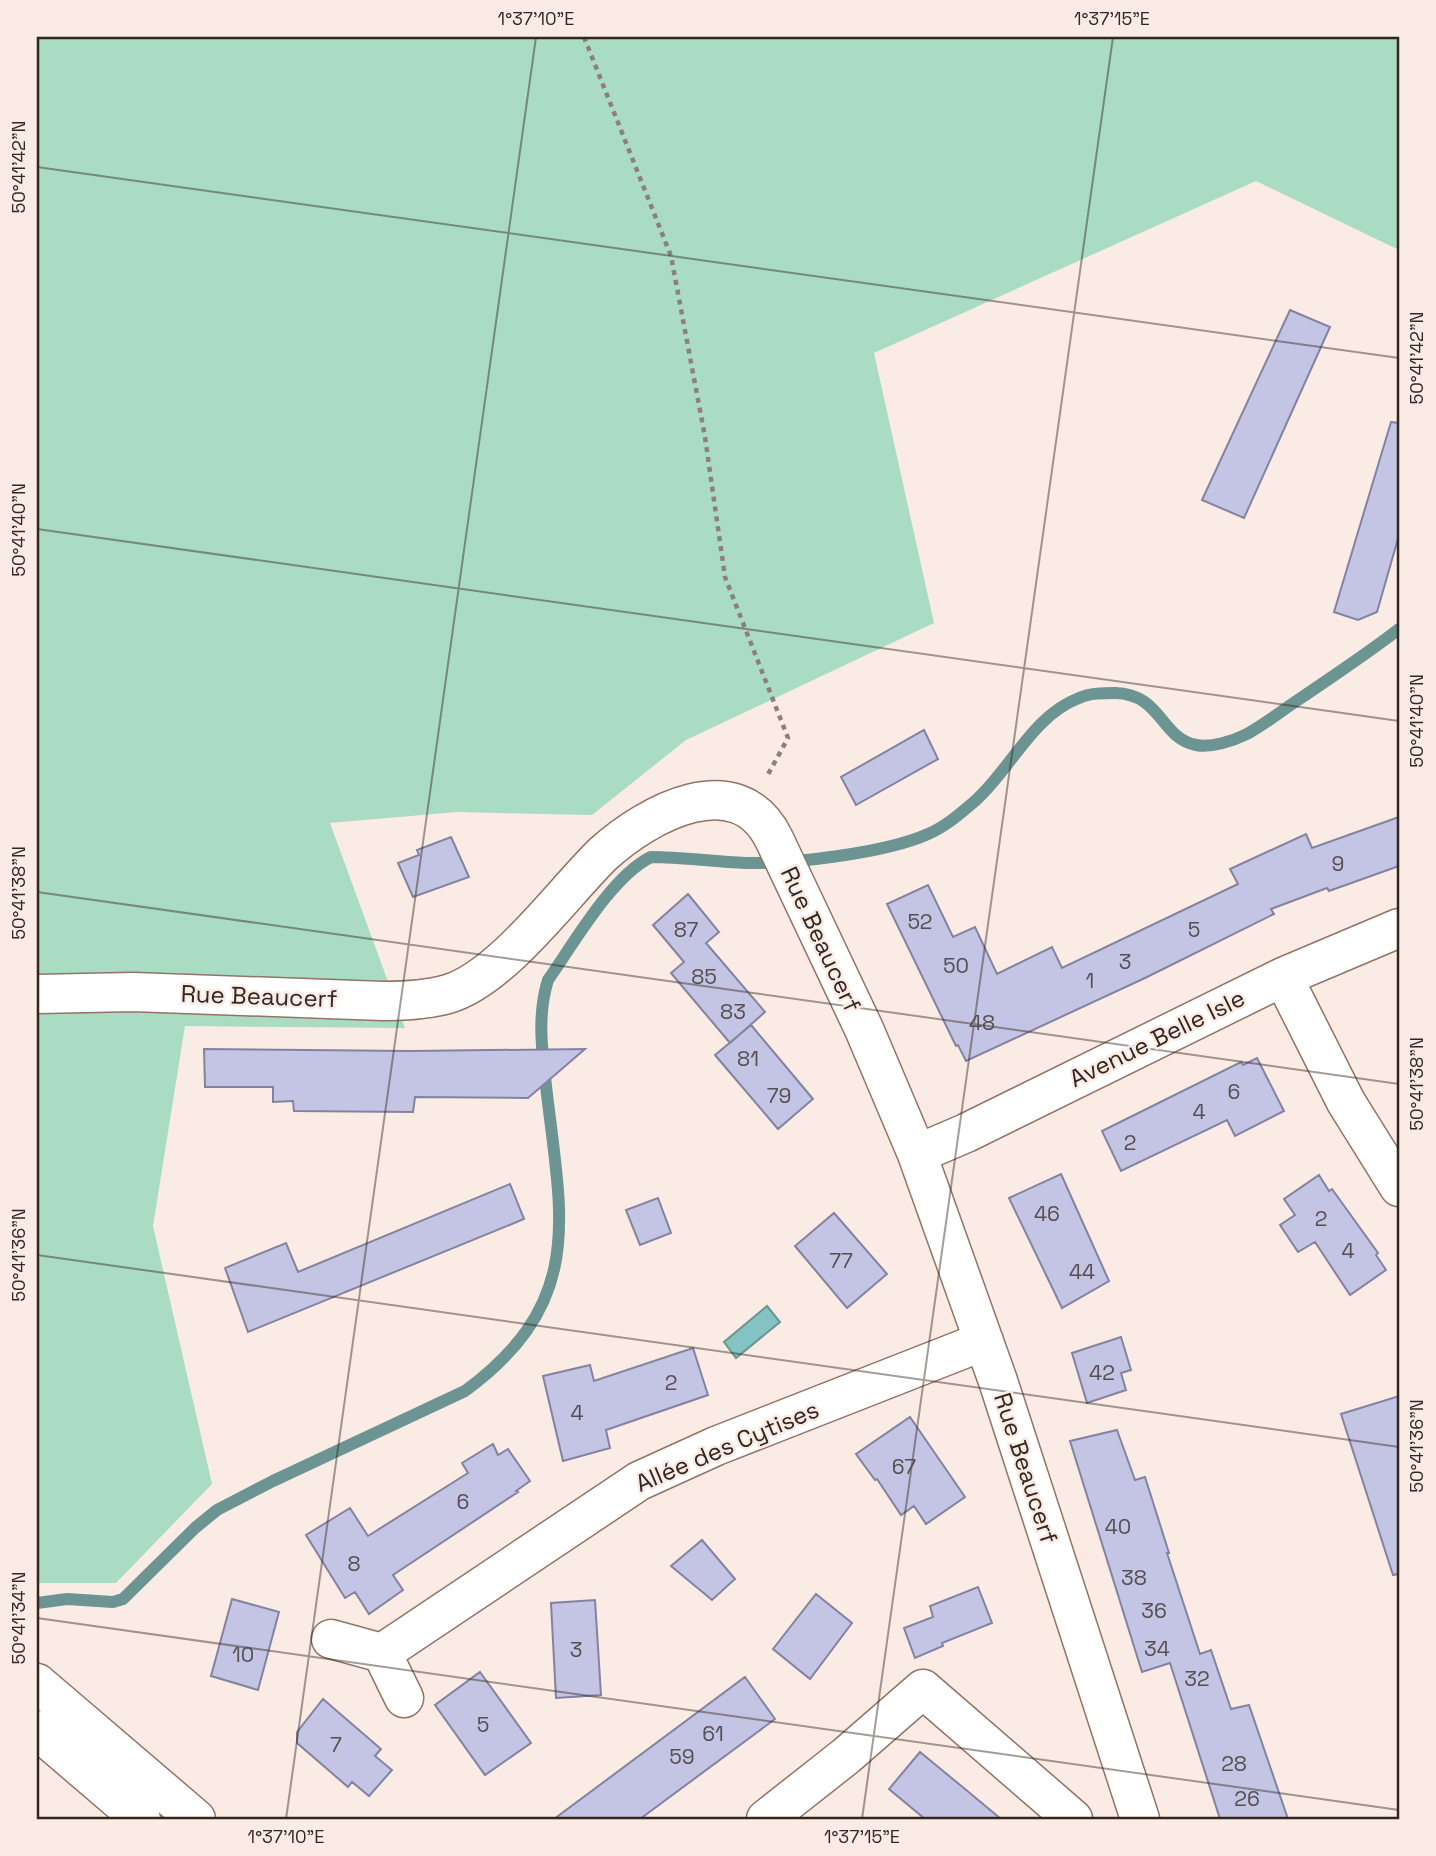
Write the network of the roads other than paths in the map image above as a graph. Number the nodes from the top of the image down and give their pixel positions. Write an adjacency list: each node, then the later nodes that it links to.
1 (1399, 928): 2 (street, Avenue Belle Isle)
2 (1283, 976): 4 (street, Avenue Belle Isle); 5 (street)
3 (37, 994): 4 (street, Rue Beaucerf)
4 (917, 1154): 6 (street, Rue Beaucerf)
5 (1399, 1187)
6 (984, 1341): 8 (street, Allée des Cytises); 16 (street, Rue Beaucerf)
7 (331, 1639): 8 (street)
8 (382, 1653): 10 (street)
9 (37, 1683): 13 (street)
10 (404, 1698)
11 (37, 1730): 12 (street)
12 (141, 1819)
13 (196, 1819)
14 (766, 1819): 15 (street)
15 (1073, 1819)
16 (1140, 1819)

